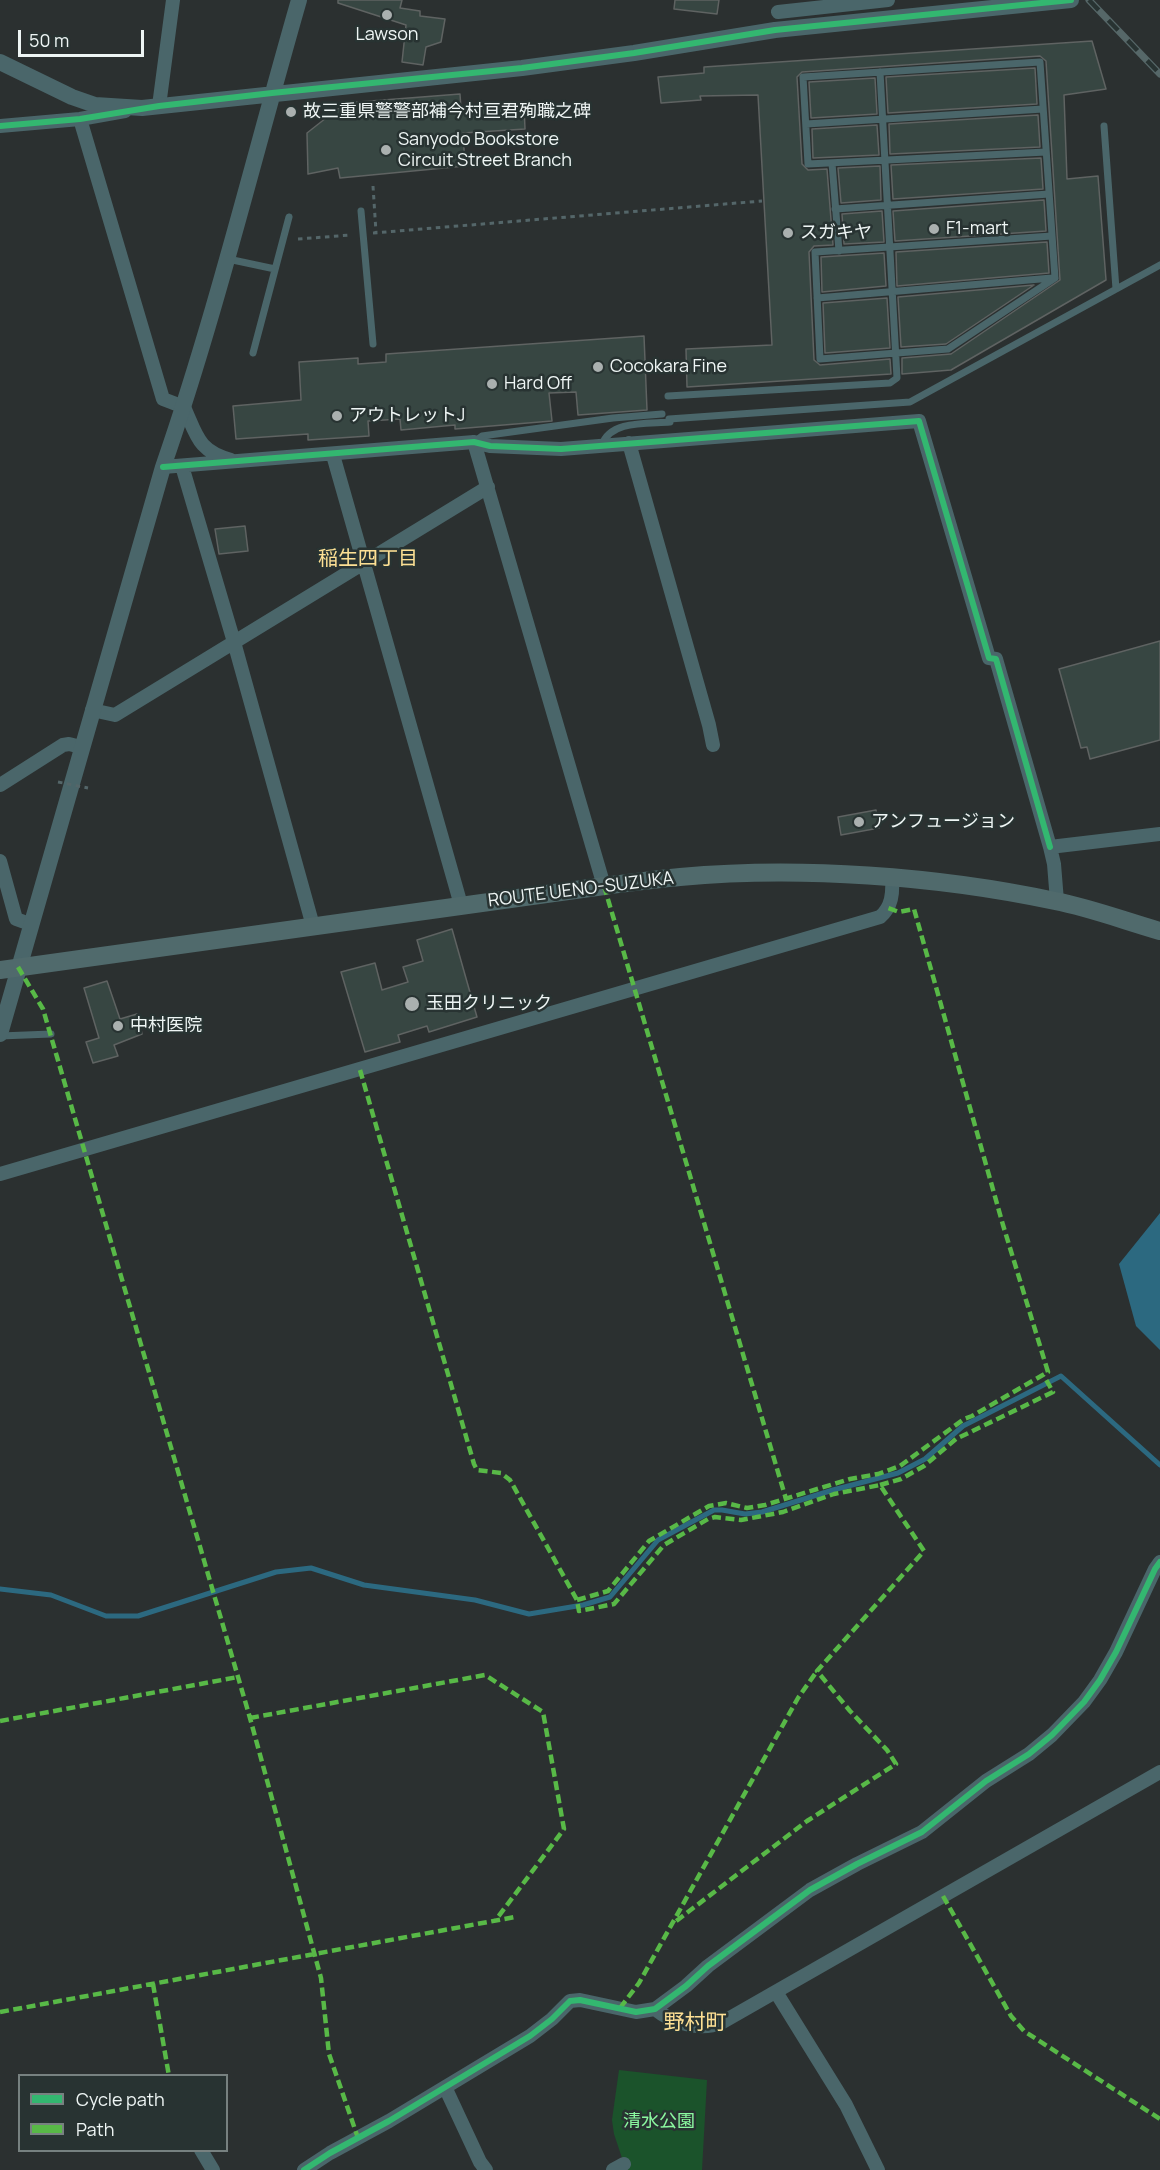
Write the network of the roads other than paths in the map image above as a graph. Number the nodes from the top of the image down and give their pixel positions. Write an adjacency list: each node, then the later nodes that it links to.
1 (172, 0): 11 (street)
2 (299, 0): 10 (street)
3 (786, 0): 6 (street)
4 (888, 0): 6 (street)
5 (1071, 0): 7 (street)
6 (778, 12): 7 (street)
7 (776, 30): 10 (street)
8 (0, 62): 12 (street)
9 (880, 72): 13 (lane); 15 (lane); 16 (lane)
10 (272, 93): 11 (street); 30 (street)
11 (159, 106): 12 (street)
12 (141, 108): 14 (street)
13 (1043, 109): 15 (lane); 19 (lane)
14 (80, 119): 17 (street); 41 (street)
15 (883, 119): 16 (lane); 20 (lane)
16 (806, 124): 21 (lane)
17 (0, 126)
18 (1104, 126): 34 (lane)
19 (1046, 152): 20 (lane); 22 (lane)
20 (885, 160): 21 (lane); 23 (lane)
21 (832, 163): 24 (lane)
22 (1049, 194): 23 (lane); 27 (lane)
23 (888, 205): 24 (lane); 28 (lane)
24 (835, 209): 29 (lane)
25 (361, 211): 37 (lane)
26 (289, 217): 32 (lane)
27 (1052, 236): 28 (lane); 33 (lane)
28 (890, 247): 29 (lane); 35 (lane)
29 (838, 251): 36 (lane)
30 (227, 259): 32 (lane); 41 (street)
31 (1160, 265): 34 (lane)
32 (275, 269): 39 (lane)
33 (1055, 278): 35 (lane); 38 (lane)
34 (1116, 289): 45 (lane)
35 (893, 291): 36 (lane); 38 (lane)
36 (817, 298): 38 (lane)
37 (373, 344)
38 (897, 352): 40 (lane)
39 (253, 353)
40 (668, 396)
41 (184, 407): 47 (street); 49 (street)
42 (662, 414): 43 (lane)
43 (474, 442): 45 (street); 46 (street); 50 (street)
44 (628, 443): 45 (street); 54 (street); 58 (street)
45 (602, 445)
46 (333, 455): 47 (street); 51 (street)
47 (238, 462): 48 (street)
48 (182, 466): 49 (street); 52 (street)
49 (163, 467): 53 (street)
50 (488, 487): 51 (street); 61 (street)
51 (363, 562): 52 (street); 63 (street)
52 (234, 642): 53 (street); 65 (street)
53 (92, 710): 55 (street)
54 (712, 745)
55 (81, 747): 56 (street); 64 (street)
56 (0, 785)
57 (1160, 834): 58 (street)
58 (1050, 847): 62 (street)
59 (0, 861): 64 (street)
60 (892, 878): 61 (main road, ROUTE UENO-SUZUKA); 62 (main road, ROUTE UENO-SUZUKA); 70 (street)
61 (604, 886): 63 (main road, ROUTE UENO-SUZUKA)
62 (1057, 901): 66 (main road, ROUTE UENO-SUZUKA)
63 (461, 905): 65 (main road, ROUTE UENO-SUZUKA)
64 (30, 924): 67 (street)
65 (313, 926): 67 (main road, ROUTE UENO-SUZUKA)
66 (1160, 931)
67 (9, 969): 69 (street)
68 (51, 1034): 69 (lane)
69 (0, 1035)
70 (0, 1174)
71 (1160, 1562): 74 (street)
72 (1160, 1772): 73 (street)
73 (776, 1992): 74 (street); 80 (street)
74 (655, 2009): 75 (street)
75 (445, 2087): 78 (street); 79 (street)
76 (202, 2152): 77 (street)
77 (213, 2170)
78 (304, 2170)
79 (486, 2170)
80 (878, 2170)

